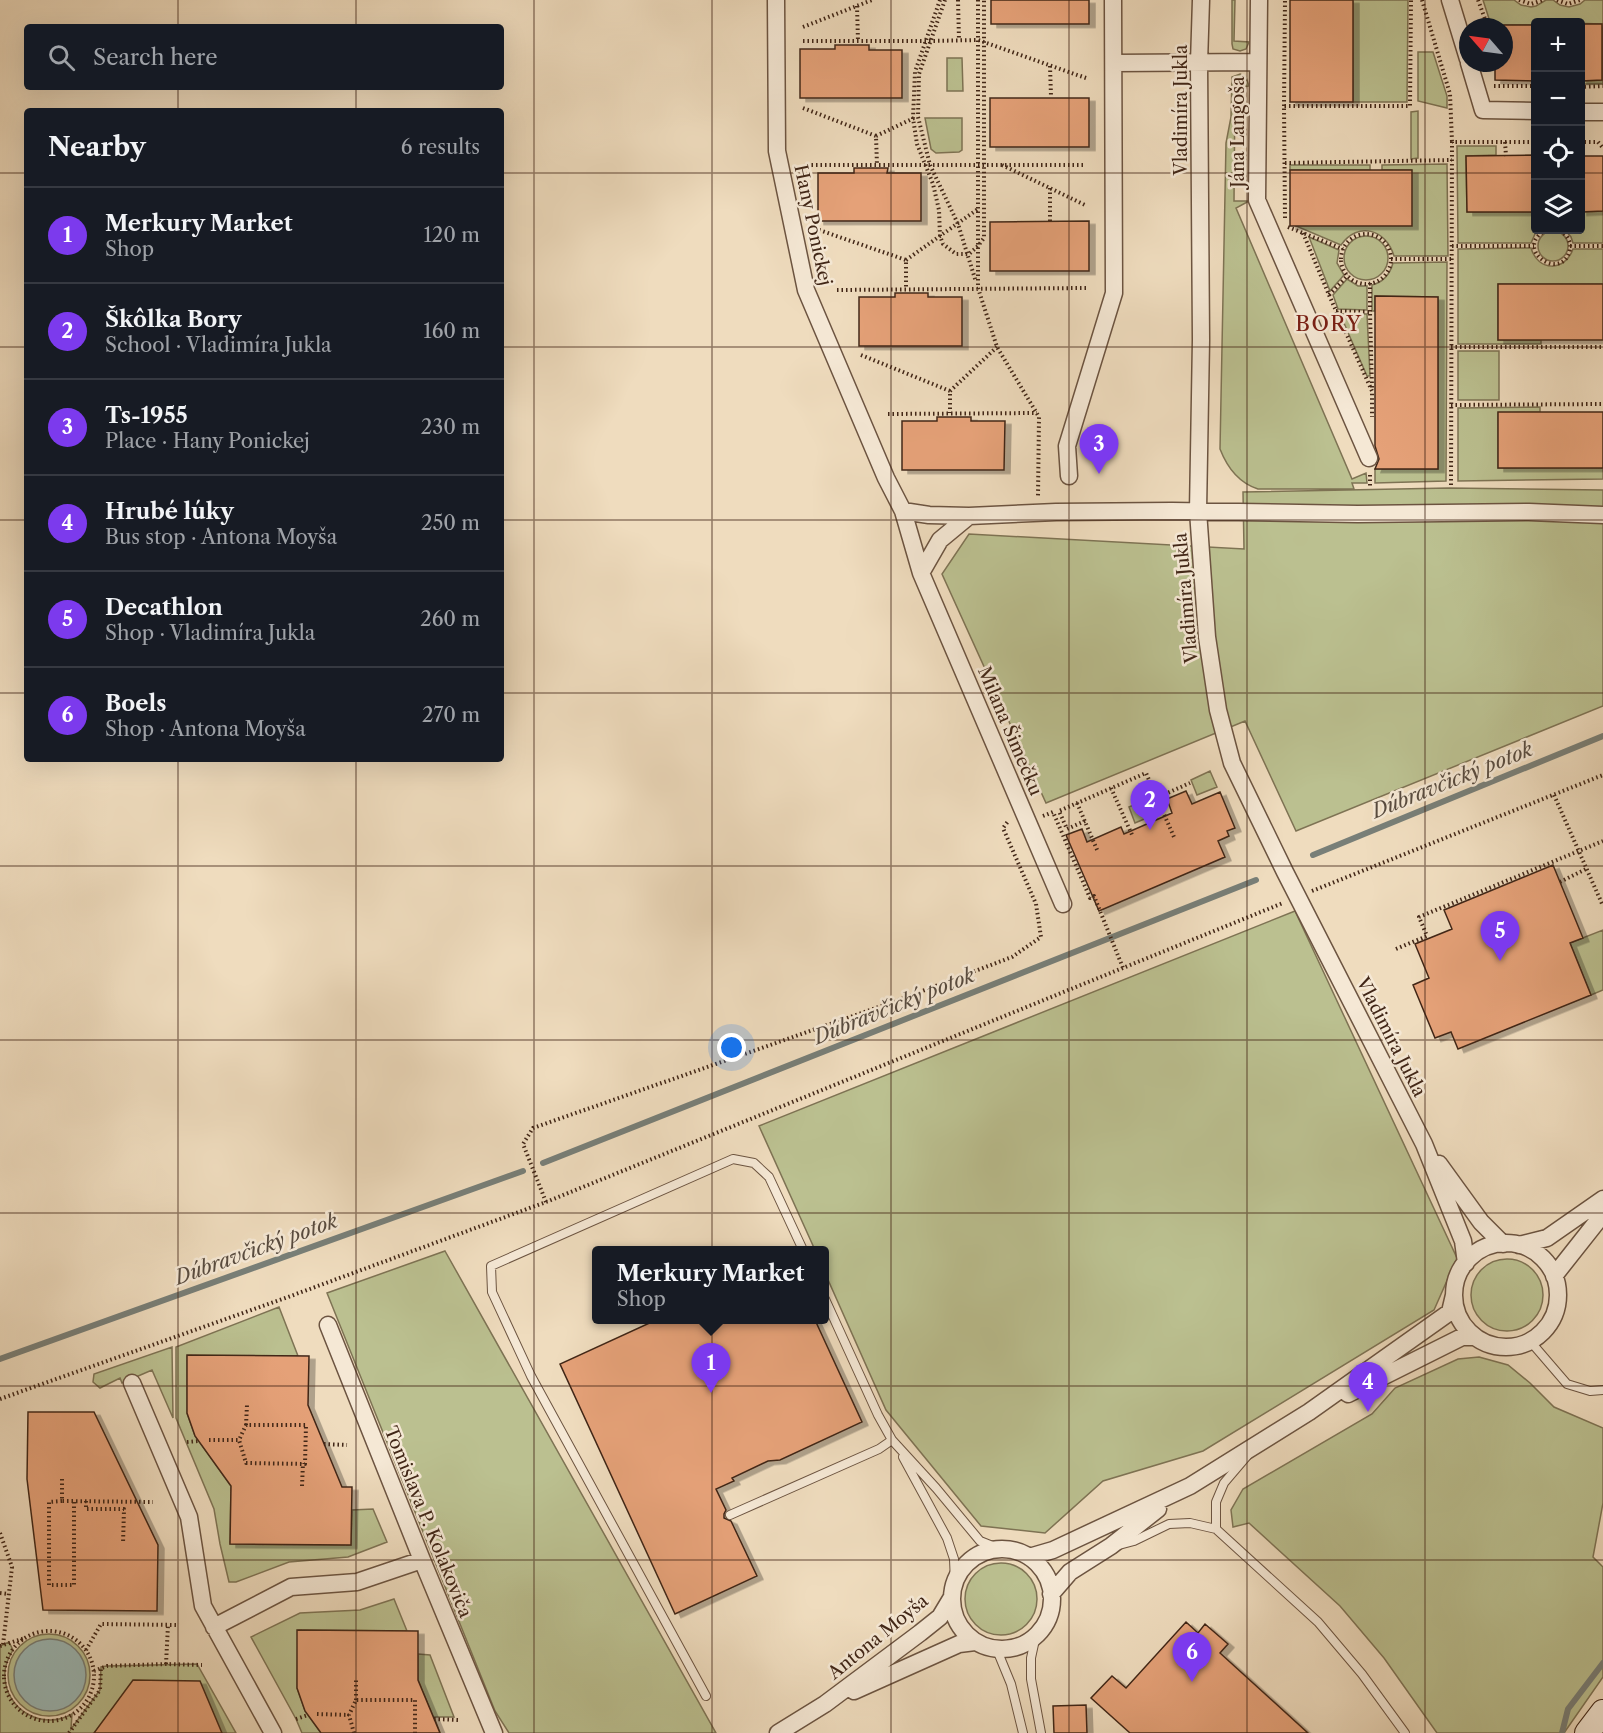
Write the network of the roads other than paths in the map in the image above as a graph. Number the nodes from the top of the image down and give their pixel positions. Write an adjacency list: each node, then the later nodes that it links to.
1 (776, 0): 16 (street, Hany Ponickej)
2 (1113, 0): 8 (street)
3 (1201, 0): 9 (street, Vladimíra Jukla)
4 (1259, 0): 7 (street, Jána Langoša)
5 (1450, 0): 6 (street)
6 (1459, 29)
7 (1258, 62): 9 (street); 14 (street, Jána Langoša)
8 (1114, 63): 9 (street); 15 (street)
9 (1199, 63): 17 (street, Vladimíra Jukla)
10 (1472, 72): 11 (street)
11 (1531, 111)
12 (1585, 112): 13 (street)
13 (1603, 112)
14 (1369, 458)
15 (1069, 476)
16 (903, 511): 19 (street); 20 (street, Milana Šimečku)
17 (1198, 511): 18 (street); 19 (street); 22 (street, Vladimíra Jukla)
18 (1603, 514)
19 (969, 516): 20 (street)
20 (921, 573): 21 (street, Milana Šimečku)
21 (1063, 904)
22 (1424, 1144): 25 (street, Vladimíra Jukla); 27 (street, Vladimíra Jukla)
23 (1603, 1199): 25 (street)
24 (1603, 1214): 28 (street)
25 (1511, 1244): 27 (street); 28 (street)
26 (801, 1246): 53 (lane)
27 (1466, 1263): 29 (street)
28 (1554, 1276): 33 (street)
29 (1454, 1295): 32 (street); 36 (street)
30 (829, 1308): 37 (lane)
31 (328, 1325): 46 (street, Tomislava P. Kolakoviča)
32 (1475, 1337): 33 (street); 36 (street)
33 (1530, 1341): 35 (lane)
34 (132, 1383): 49 (street)
35 (1603, 1390)
36 (1309, 1412): 38 (street)
37 (892, 1440): 39 (lane); 41 (lane)
38 (1261, 1441): 40 (street); 42 (lane)
39 (899, 1449): 44 (lane); 47 (lane)
40 (1177, 1492): 43 (street); 45 (street)
41 (730, 1515)
42 (1216, 1530): 43 (lane); 61 (lane)
43 (1111, 1546): 48 (street)
44 (1000, 1549): 45 (street); 47 (street)
45 (1029, 1557): 48 (street)
46 (422, 1560): 49 (street); 57 (street, Tomislava P. Kolakoviča)
47 (953, 1590): 51 (street); 54 (street, Antona Moyša)
48 (1051, 1594): 50 (street)
49 (214, 1627): 56 (street)
50 (1036, 1635): 52 (street); 60 (lane)
51 (975, 1642): 52 (street); 54 (street, Antona Moyša)
52 (997, 1650): 59 (lane)
53 (706, 1696)
54 (825, 1704): 58 (street, Antona Moyša)
55 (1603, 1712): 62 (main road)
56 (273, 1733)
57 (494, 1733)
58 (778, 1733)
59 (1023, 1733)
60 (1041, 1733)
61 (1405, 1733)
62 (1587, 1733)

